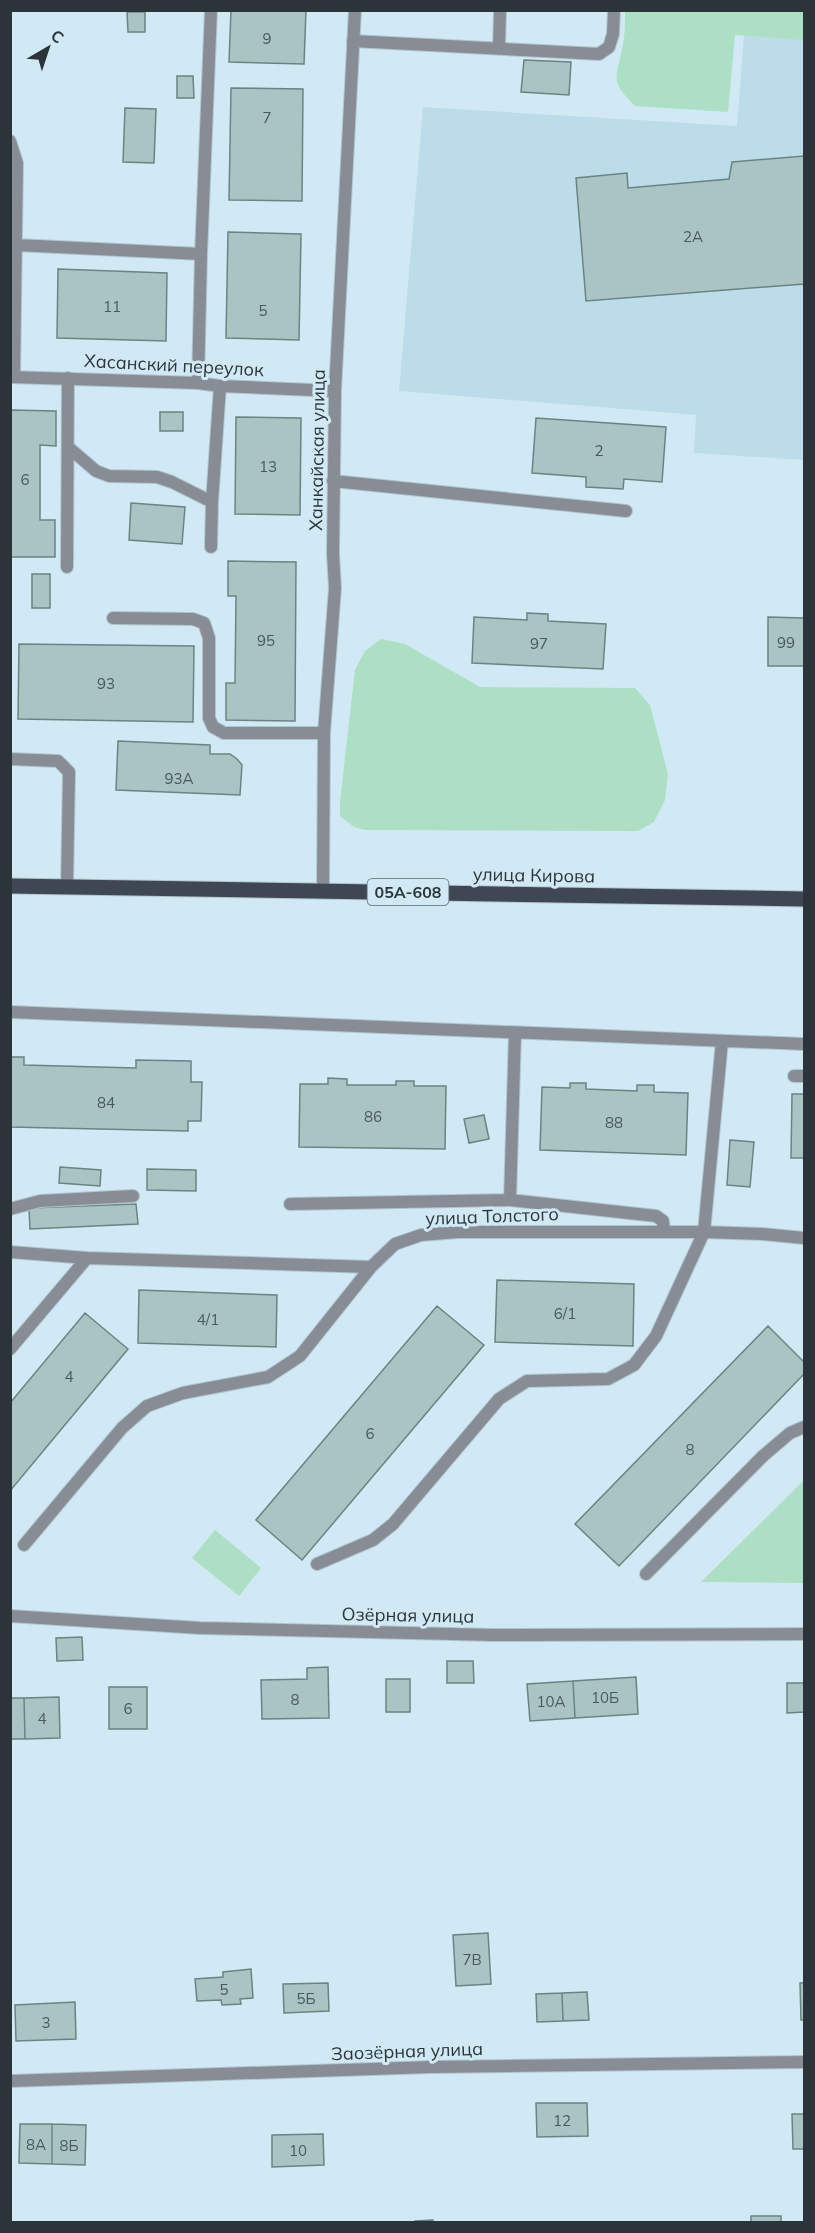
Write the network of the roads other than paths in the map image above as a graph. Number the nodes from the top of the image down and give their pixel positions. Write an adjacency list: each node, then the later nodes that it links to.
1 (211, 10): 9 (street)
2 (355, 10): 5 (street, Ханкайская улица)
3 (500, 10): 6 (street)
4 (614, 10): 6 (street)
5 (353, 41): 6 (street); 14 (street, Ханкайская улица)
6 (498, 49)
7 (10, 141): 8 (street)
8 (16, 245): 9 (street); 10 (street)
9 (201, 254): 12 (street)
10 (12, 377): 11 (street, Хасанский переулок)
11 (68, 378): 12 (street, Хасанский переулок); 15 (street)
12 (198, 383): 13 (street, Хасанский переулок)
13 (220, 386): 14 (street, Хасанский переулок); 17 (street)
14 (335, 391): 16 (street, Ханкайская улица)
15 (68, 447): 17 (street); 20 (street)
16 (333, 481): 18 (street); 22 (street, Ханкайская улица)
17 (212, 502): 19 (street)
18 (627, 511)
19 (211, 547)
20 (67, 567)
21 (113, 618): 22 (street)
22 (324, 733): 26 (street, Ханкайская улица)
23 (10, 759): 25 (street)
24 (10, 886): 25 (main road, улица Кирова / 05А-608)
25 (67, 887): 26 (main road, улица Кирова / 05А-608)
26 (323, 891): 27 (main road, улица Кирова / 05А-608)
27 (804, 899)
28 (10, 1012): 29 (street)
29 (515, 1033): 30 (street); 33 (street)
30 (722, 1041): 31 (street); 37 (street)
31 (804, 1044)
32 (133, 1196): 35 (street)
33 (510, 1200): 34 (street); 36 (street)
34 (290, 1204)
35 (10, 1209)
36 (664, 1232): 37 (street, улица Толстого); 41 (street, улица Толстого)
37 (704, 1232): 38 (street, улица Толстого); 45 (street)
38 (804, 1238)
39 (10, 1252): 40 (street)
40 (87, 1258): 41 (street); 42 (street)
41 (371, 1267): 44 (street, улица Толстого)
42 (10, 1350)
43 (804, 1427): 46 (street)
44 (24, 1545)
45 (317, 1564)
46 (646, 1574)
47 (10, 1616): 48 (street, Озёрная улица)
48 (804, 1634)
49 (804, 2062): 50 (street, Заозёрная улица)
50 (10, 2081)

